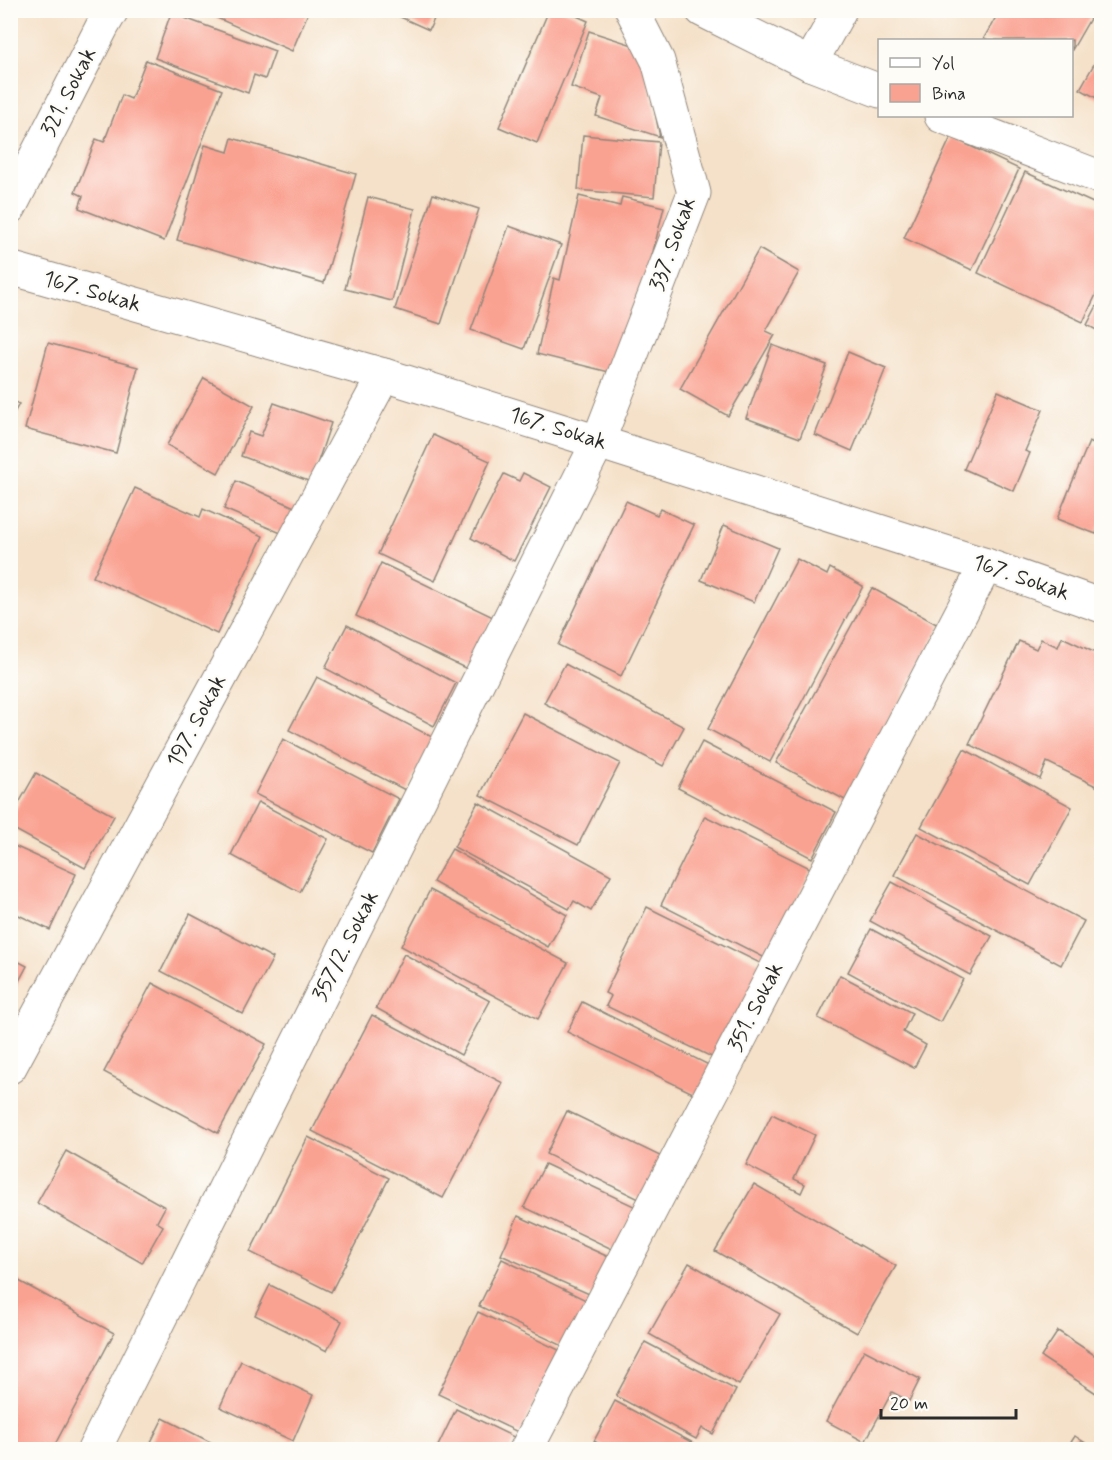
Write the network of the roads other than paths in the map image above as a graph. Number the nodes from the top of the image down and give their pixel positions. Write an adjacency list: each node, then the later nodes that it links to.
1 (632, 10): 12 (street, 337. Sokak)
2 (702, 10): 5 (street)
3 (840, 10): 5 (street)
4 (106, 16): 9 (street, 321. Sokak)
5 (810, 64): 6 (street)
6 (878, 91)
7 (944, 117): 8 (street)
8 (1101, 178)
9 (10, 207)
10 (14, 276): 11 (street, 167. Sokak)
11 (384, 375): 12 (street, 167. Sokak); 15 (street, 197. Sokak)
12 (598, 442): 13 (street, 167. Sokak); 16 (street, 357/2. Sokak)
13 (986, 565): 14 (street, 167. Sokak); 17 (street, 351. Sokak)
14 (1101, 606)
15 (10, 1067)
16 (94, 1449)
17 (526, 1449)

